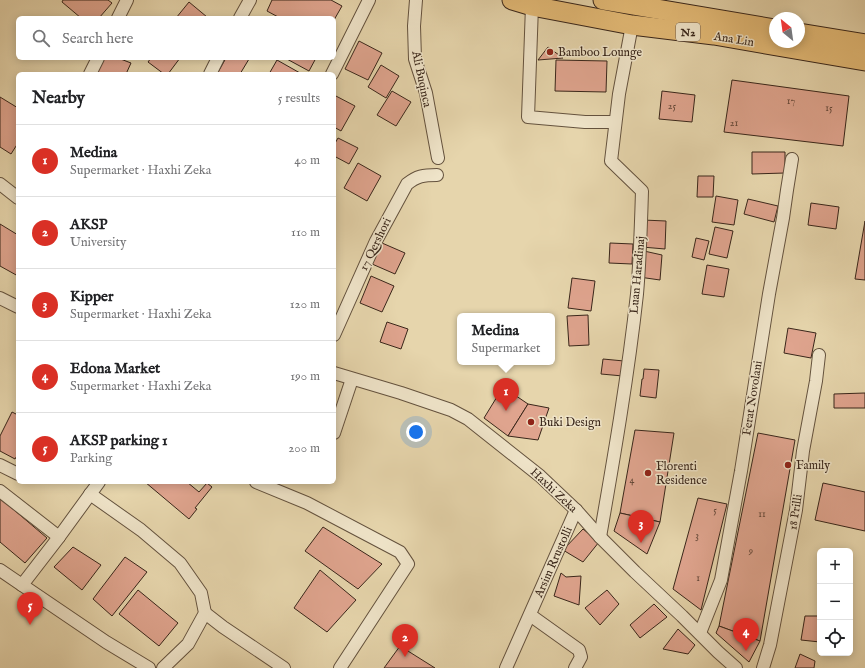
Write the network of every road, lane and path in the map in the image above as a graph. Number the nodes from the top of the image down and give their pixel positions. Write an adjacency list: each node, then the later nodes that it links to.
1 (127, 0): 8 (street)
2 (250, 0): 9 (street)
3 (369, 0): 19 (street)
4 (416, 0): 21 (street, Ali Buqinca)
5 (512, 0): 7 (main road, Ana Lin / N2)
6 (603, 0): 11 (main road, Ana Lin / N2)
7 (532, 6): 10 (main road, Ana Lin / N2); 20 (street)
8 (119, 16)
9 (241, 16)
10 (632, 25): 16 (main road, Ana Lin / N2); 20 (street, Luan Haradinaj)
11 (769, 28)
12 (805, 34): 13 (main road)
13 (865, 44)
14 (97, 60): 17 (street)
15 (217, 60): 18 (street)
16 (865, 61)
17 (91, 72)
18 (211, 72)
19 (333, 72)
20 (615, 122): 41 (street, Luan Haradinaj)
21 (438, 158)
22 (792, 160): 46 (street, Ferat Novolani)
23 (437, 175): 28 (street, 17 Qershori)
24 (0, 184): 25 (street)
25 (16, 196)
26 (0, 298): 27 (street)
27 (16, 306)
28 (336, 331)
29 (819, 355): 54 (street, 18 Prilli)
30 (336, 373): 31 (street, Haxhi Zeka)
31 (352, 378): 32 (street); 39 (street, Haxhi Zeka)
32 (336, 427)
33 (0, 464): 34 (street)
34 (16, 473)
35 (98, 484): 38 (street)
36 (261, 484): 50 (street)
37 (0, 491): 40 (street)
38 (90, 494): 40 (street); 44 (street)
39 (576, 510): 41 (street, Haxhi Zeka); 45 (street, Arsim Rrustolli)
40 (59, 537): 43 (street)
41 (600, 537): 46 (street, Haxhi Zeka)
42 (0, 570): 43 (street)
43 (22, 585): 47 (street)
44 (205, 614): 48 (street); 49 (street)
45 (530, 615): 51 (street, Arsim Rrustolli); 52 (street)
46 (700, 633): 53 (street, Haxhi Zeka)
47 (149, 668)
48 (163, 668)
49 (284, 668)
50 (340, 668)
51 (506, 668)
52 (575, 668)
53 (736, 668)
54 (763, 668)

